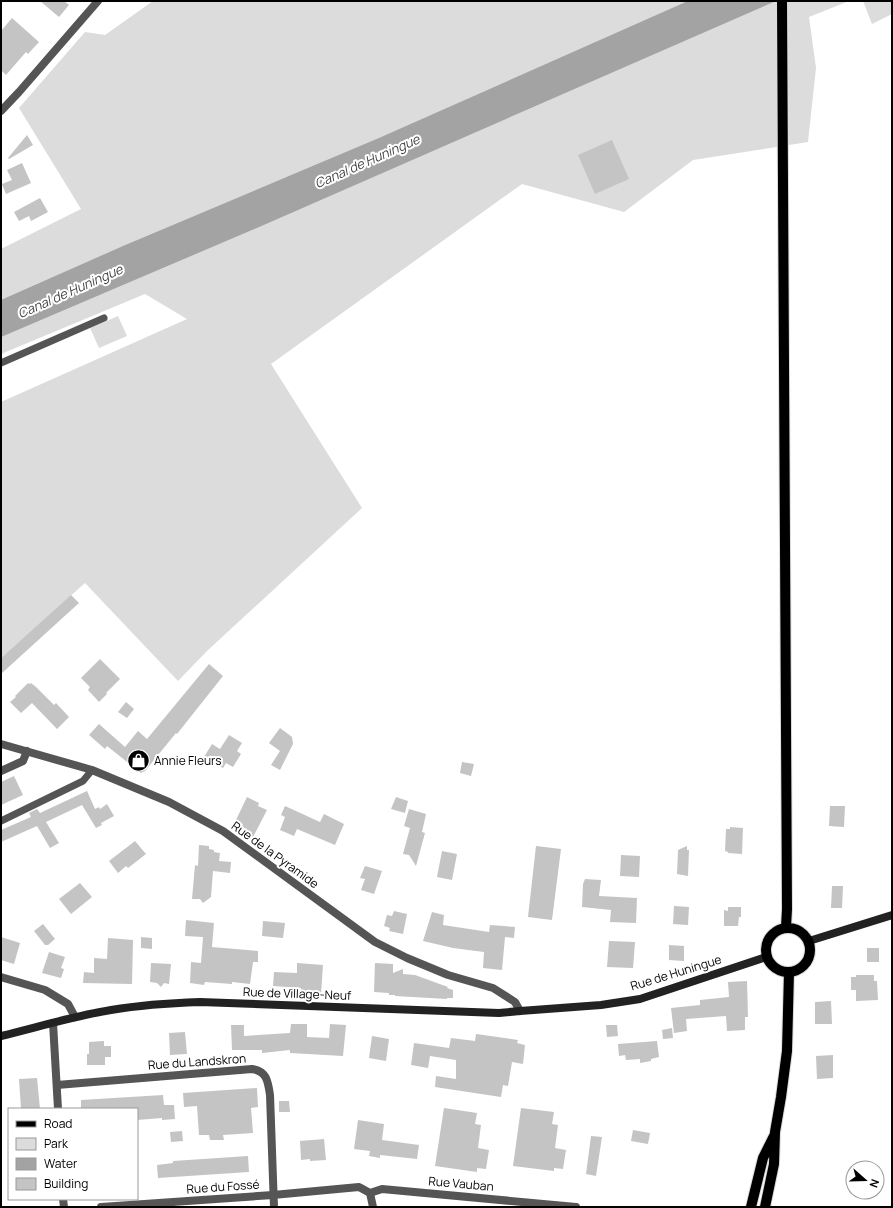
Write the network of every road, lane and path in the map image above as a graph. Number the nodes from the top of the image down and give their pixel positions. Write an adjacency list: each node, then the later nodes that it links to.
1 (98, 1): 3 (street)
2 (782, 1): 12 (main road)
3 (1, 111)
4 (104, 318): 5 (lane)
5 (1, 363)
6 (1, 744): 7 (street, Rue de la Pyramide)
7 (26, 751): 8 (street, Rue de la Pyramide); 9 (street)
8 (92, 770): 10 (lane); 17 (street, Rue de la Pyramide)
9 (1, 771)
10 (1, 821)
11 (892, 915): 13 (street)
12 (786, 927): 13 (main road); 14 (main road)
13 (809, 941): 15 (main road)
14 (766, 957): 15 (main road); 17 (street, Rue de Huningue)
15 (789, 972): 23 (main road)
16 (1, 977): 18 (street)
17 (520, 1012): 18 (street, Rue de Village-Neuf)
18 (75, 1018): 19 (street, Rue de Village-Neuf)
19 (53, 1022): 20 (street, Rue de Village-Neuf); 21 (street)
20 (1, 1036)
21 (57, 1085): 22 (street); 26 (street, Rue du Landskron)
22 (58, 1108)
23 (775, 1132): 33 (main road); 34 (main road)
24 (346, 1188): 25 (street, Rue Vauban); 26 (street, Rue du Fossé)
25 (370, 1193): 30 (street); 31 (street, Rue Vauban)
26 (274, 1195): 27 (street, Rue du Fossé); 29 (street)
27 (171, 1205): 28 (street, Rue du Fossé)
28 (101, 1207)
29 (274, 1207)
30 (373, 1207)
31 (568, 1207): 32 (street, Rue Vauban)
32 (576, 1207)
33 (751, 1207)
34 (765, 1207)

